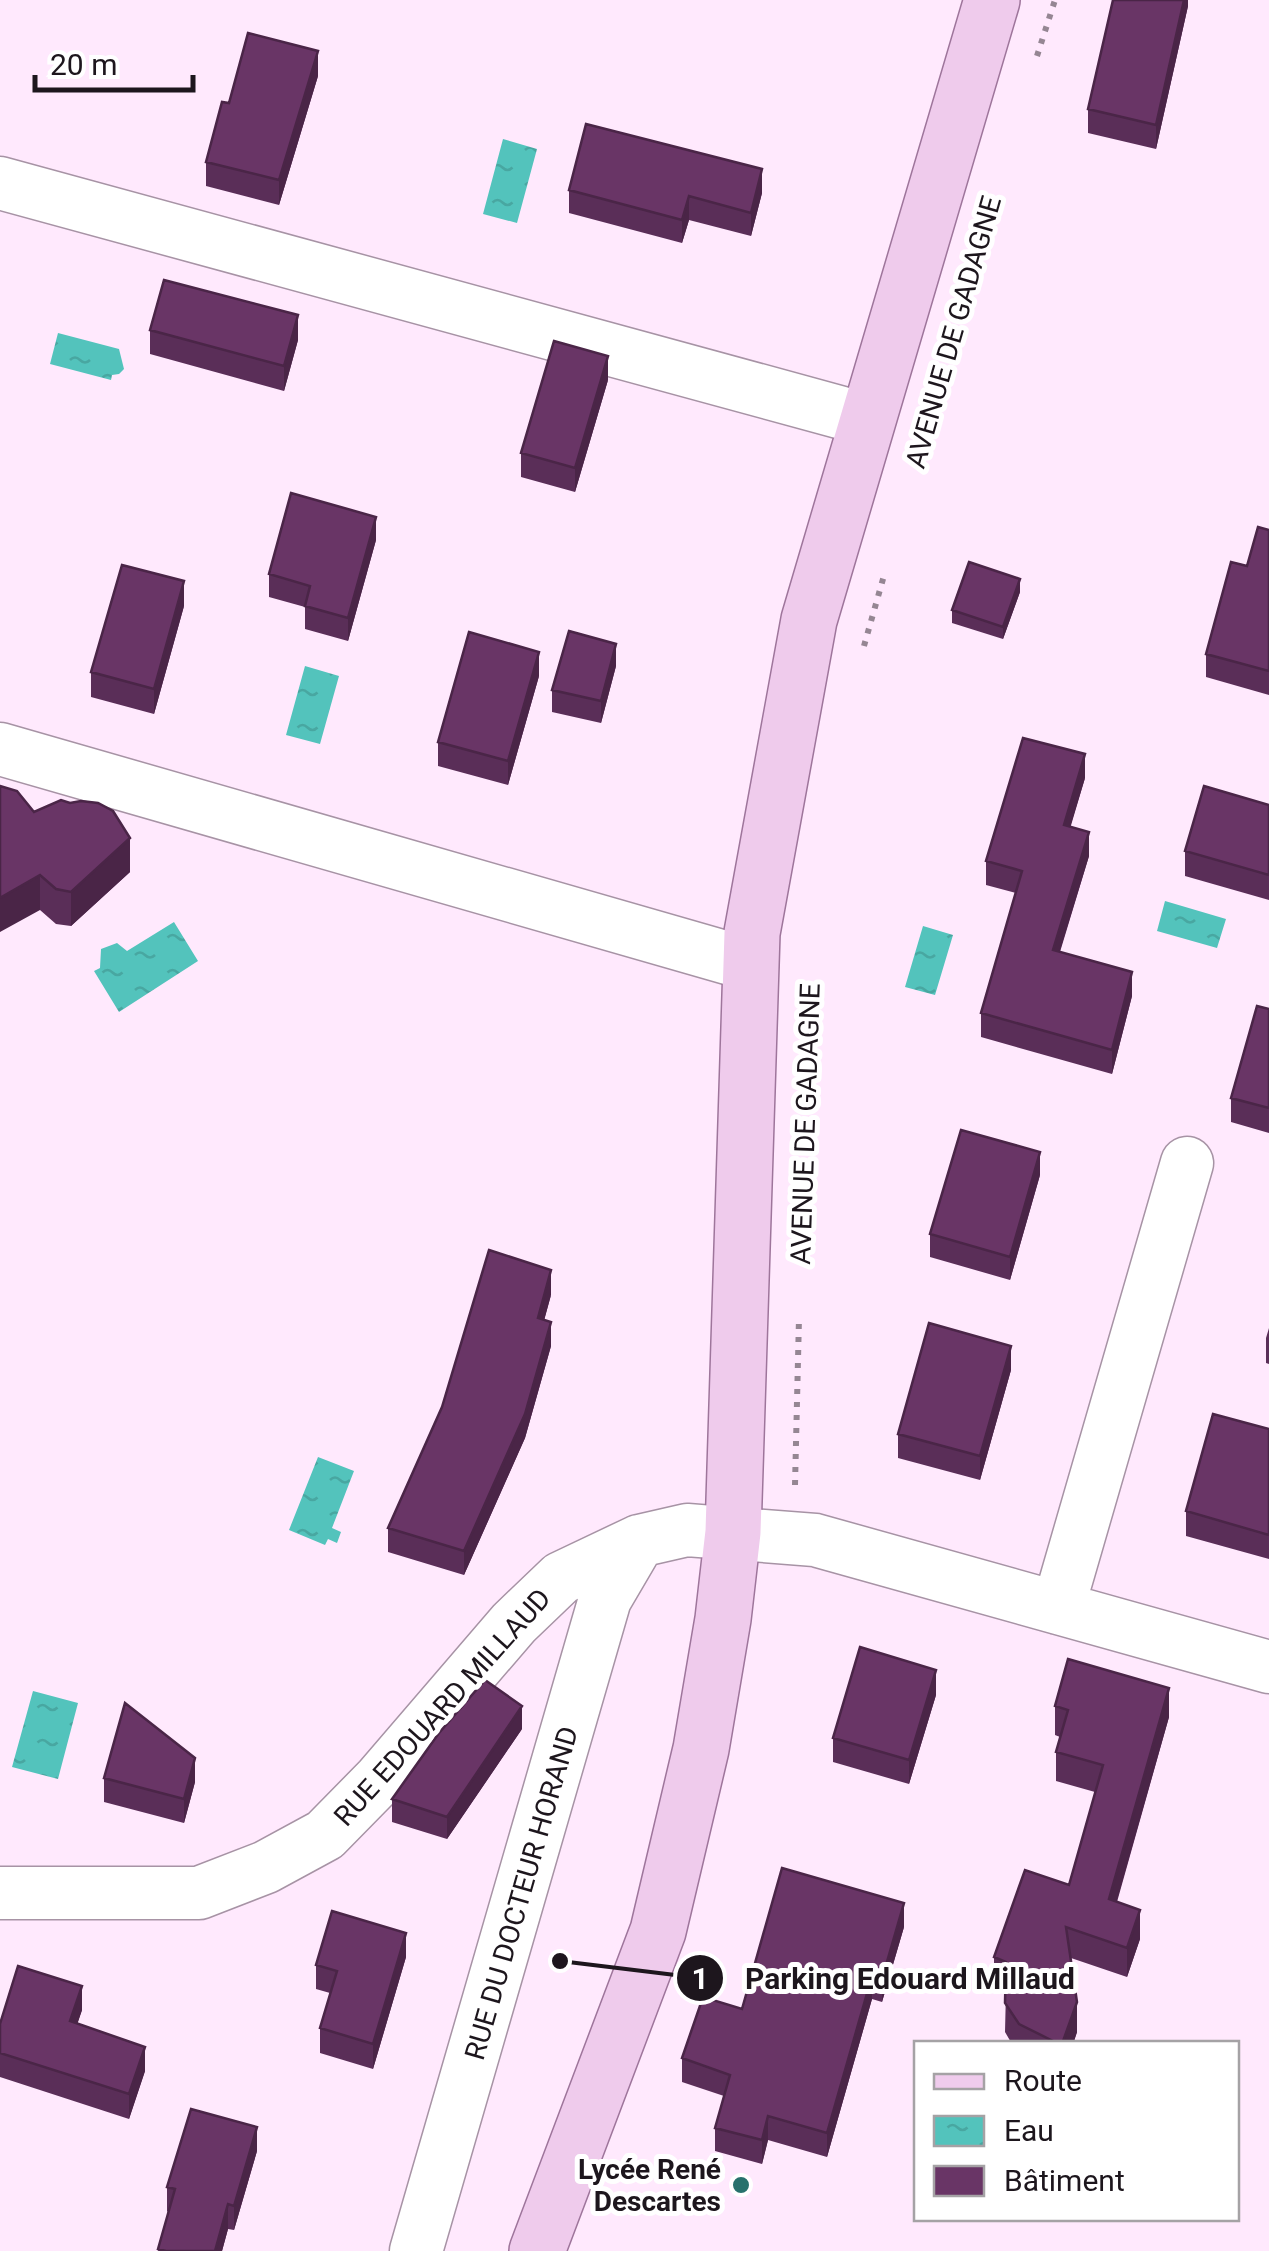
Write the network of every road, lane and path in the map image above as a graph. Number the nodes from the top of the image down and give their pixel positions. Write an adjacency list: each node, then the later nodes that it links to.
1 (992, 0): 5 (main road, AVENUE DE GADAGNE)
2 (1055, 0): 3 (path)
3 (1032, 70)
4 (0, 183): 5 (street, AVENUE DE GADAGNE)
5 (868, 420): 9 (main road, AVENUE DE GADAGNE)
6 (886, 567): 7 (path)
7 (861, 655)
8 (0, 749): 9 (street)
9 (752, 965): 12 (main road, AVENUE DE GADAGNE)
10 (1188, 1164): 15 (street)
11 (799, 1306): 13 (path, AVENUE DE GADAGNE)
12 (733, 1532): 13 (street, RUE EDOUARD MILLAUD); 14 (street, RUE EDOUARD MILLAUD); 19 (main road, AVENUE DE GADAGNE)
13 (794, 1538): 15 (street, RUE EDOUARD MILLAUD)
14 (639, 1541): 17 (street, RUE EDOUARD MILLAUD); 18 (street, RUE DU DOCTEUR HORAND)
15 (1058, 1608): 16 (street, RUE EDOUARD MILLAUD)
16 (1269, 1667)
17 (0, 1894)
18 (416, 2251)
19 (537, 2251)

